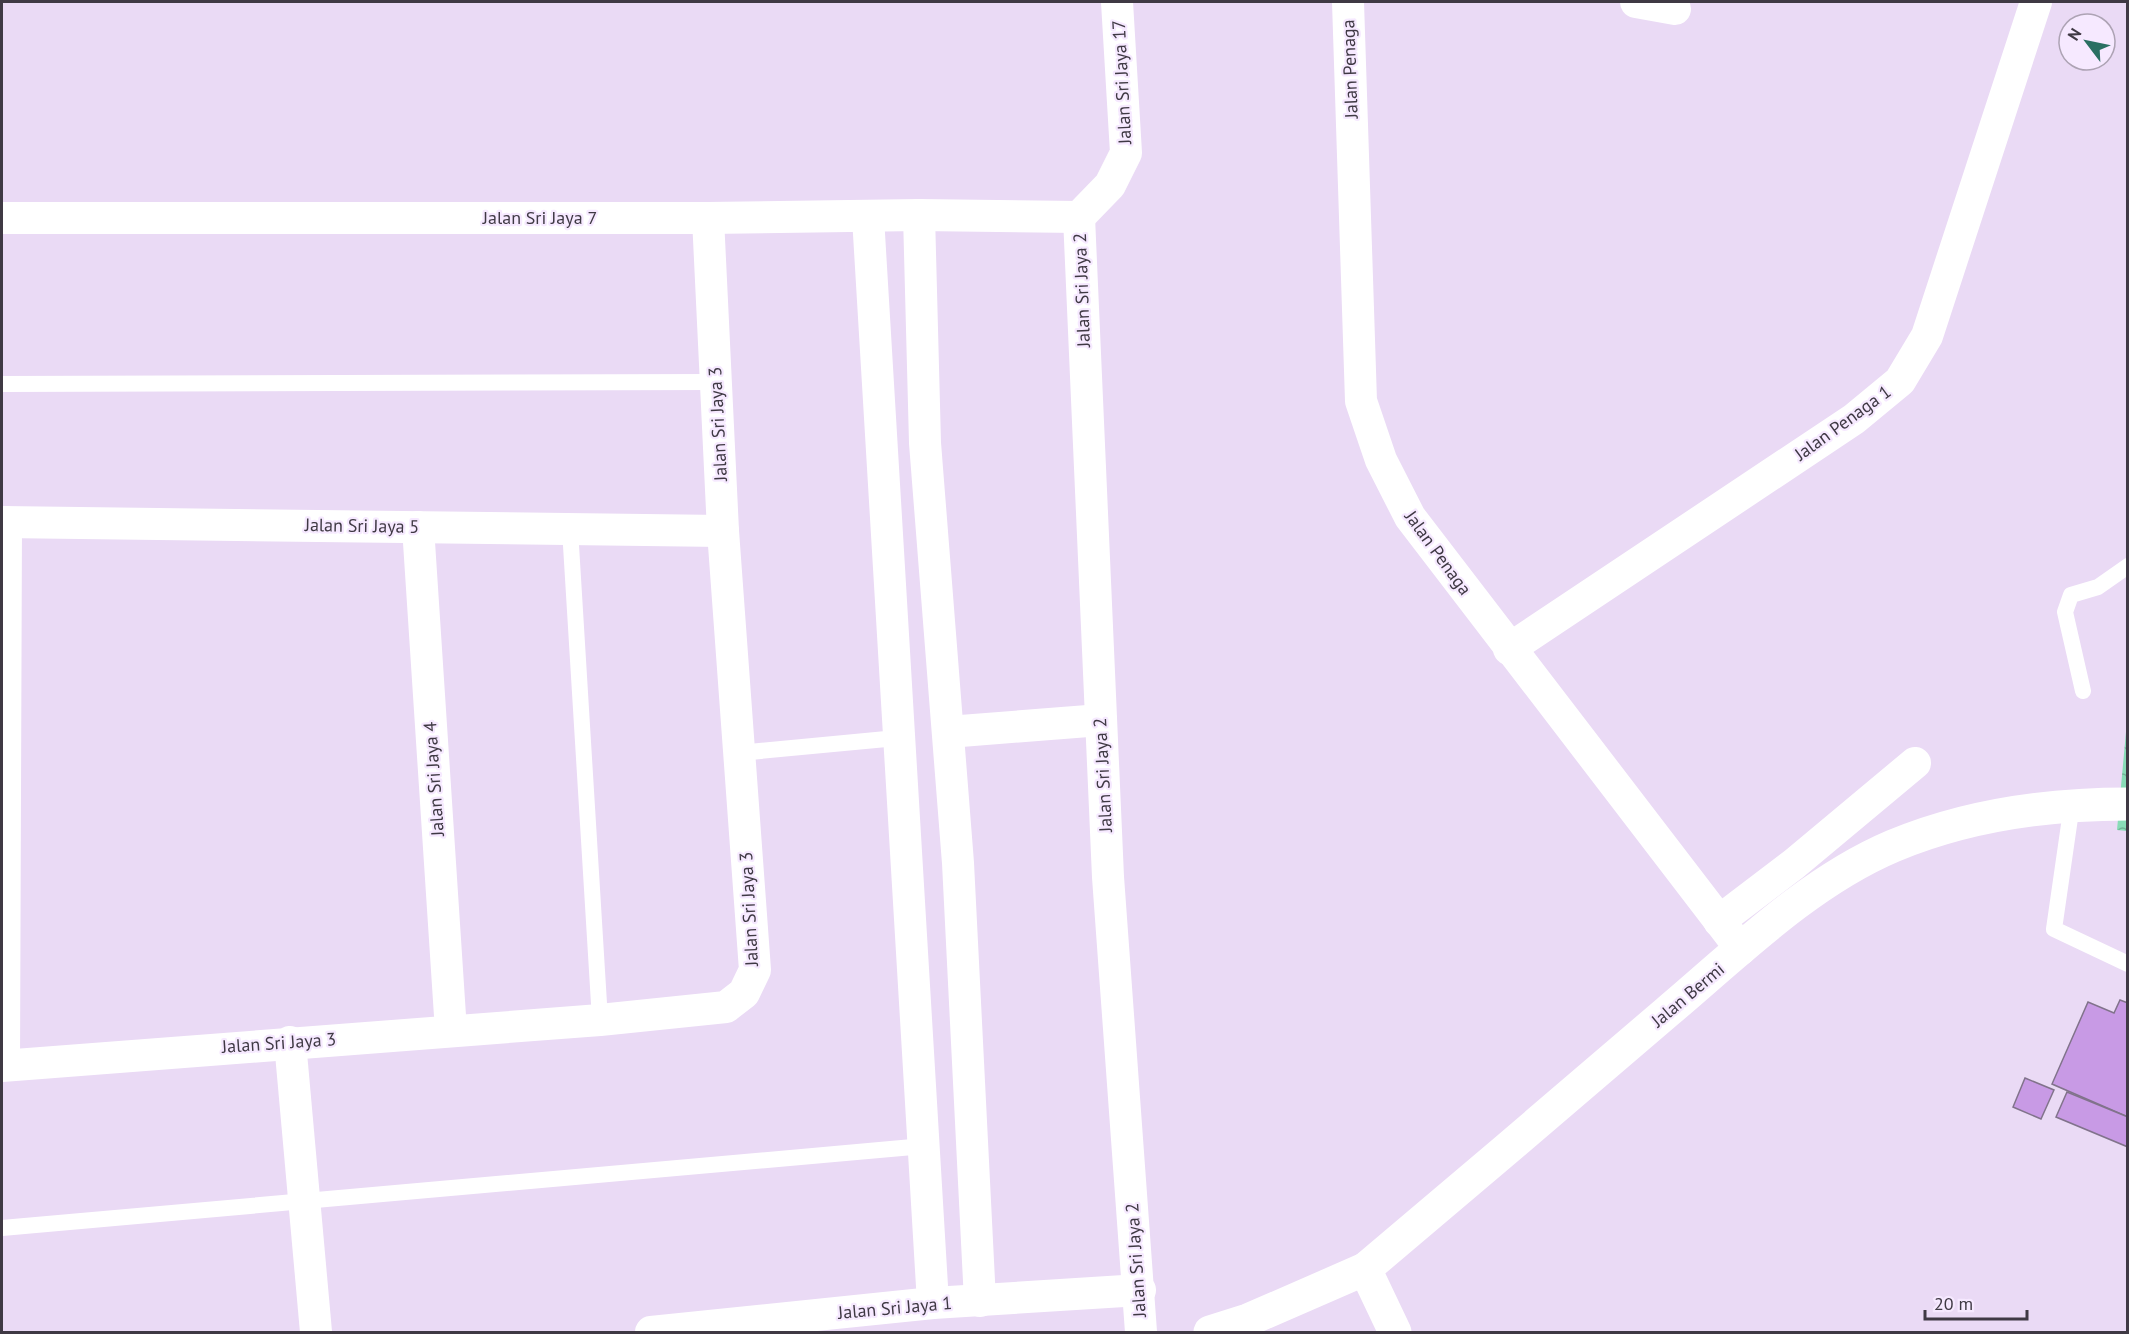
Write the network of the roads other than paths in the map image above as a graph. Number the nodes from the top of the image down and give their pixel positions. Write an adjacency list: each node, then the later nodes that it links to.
1 (1117, 2): 8 (street, Jalan Sri Jaya 17)
2 (1348, 2): 18 (street, Jalan Penaga)
3 (1636, 2): 5 (street)
4 (2036, 2): 18 (street, Jalan Penaga 1)
5 (1675, 9)
6 (919, 215): 7 (street, Jalan Sri Jaya 7); 8 (street, Jalan Sri Jaya 7); 21 (street)
7 (868, 217): 10 (street, Jalan Sri Jaya 7); 22 (street)
8 (1079, 217): 20 (street, Jalan Sri Jaya 2)
9 (2, 218): 10 (street, Jalan Sri Jaya 7)
10 (708, 218): 11 (street, Jalan Sri Jaya 3)
11 (716, 382): 12 (lane); 16 (street, Jalan Sri Jaya 3)
12 (2, 384)
13 (4, 522): 14 (street, Jalan Sri Jaya 5); 33 (street)
14 (418, 527): 15 (street, Jalan Sri Jaya 5); 31 (street, Jalan Sri Jaya 4)
15 (570, 529): 16 (street, Jalan Sri Jaya 5); 30 (lane)
16 (723, 531): 23 (street, Jalan Sri Jaya 3)
17 (2127, 566): 19 (lane)
18 (1509, 649): 27 (street, Jalan Penaga)
19 (2083, 691)
20 (1101, 720): 21 (street); 38 (street, Jalan Sri Jaya 2)
21 (948, 732): 39 (street)
22 (897, 738): 23 (lane); 34 (street)
23 (739, 753): 30 (street, Jalan Sri Jaya 3)
24 (1915, 763): 27 (street)
25 (2072, 804): 26 (street, Jalan Bermi); 28 (street, Jalan Bermi); 29 (lane)
26 (2127, 804)
27 (1719, 921): 28 (street, Jalan Penaga)
28 (1742, 949): 37 (street, Jalan Bermi)
29 (2127, 964)
30 (600, 1020): 31 (street, Jalan Sri Jaya 3)
31 (451, 1030): 32 (street, Jalan Sri Jaya 3)
32 (290, 1042): 33 (street, Jalan Sri Jaya 3); 35 (street)
33 (3, 1066)
34 (924, 1146): 35 (lane); 40 (street)
35 (304, 1202): 36 (lane); 41 (street)
36 (2, 1228)
37 (1365, 1269): 44 (street, Jalan Bermi); 45 (street)
38 (1140, 1290): 39 (street, Jalan Sri Jaya 1); 43 (street, Jalan Sri Jaya 2)
39 (980, 1301): 40 (street, Jalan Sri Jaya 1)
40 (933, 1303): 42 (street, Jalan Sri Jaya 1)
41 (316, 1332)
42 (651, 1332)
43 (1141, 1332)
44 (1210, 1332)
45 (1395, 1332)

